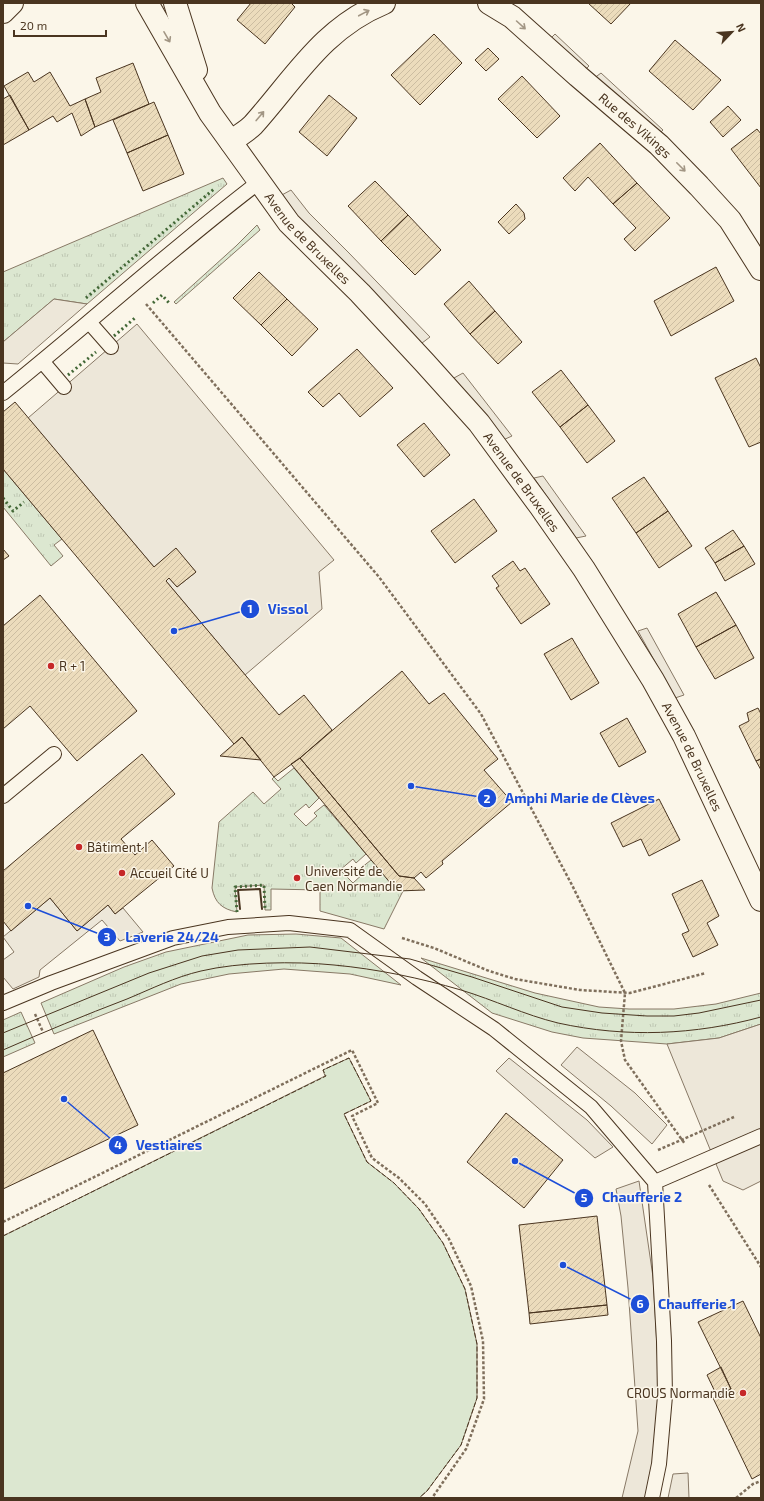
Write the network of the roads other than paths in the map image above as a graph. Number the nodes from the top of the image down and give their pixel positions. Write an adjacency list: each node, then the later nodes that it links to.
1 (12, 3): 6 (street)
2 (147, 3): 7 (street, Avenue de Bruxelles, one-way to 7)
3 (175, 3): 7 (street, Avenue de Bruxelles)
4 (384, 3): 8 (street, one-way to 4)
5 (489, 3): 10 (street, Rue des Vikings, one-way to 10)
6 (3, 12)
7 (210, 113): 8 (street, Avenue de Bruxelles)
8 (231, 142): 9 (street, Avenue de Bruxelles)
9 (259, 182): 11 (lane); 18 (street, Avenue de Bruxelles)
10 (761, 269)
11 (89, 322): 12 (lane); 13 (lane)
12 (111, 347)
13 (42, 361): 14 (lane); 15 (lane)
14 (64, 387)
15 (3, 393)
16 (54, 754): 17 (lane)
17 (3, 796)
18 (761, 900)
19 (6, 998): 21 (lane)
20 (761, 1136): 21 (lane)
21 (655, 1182): 22 (lane)
22 (652, 1498)

